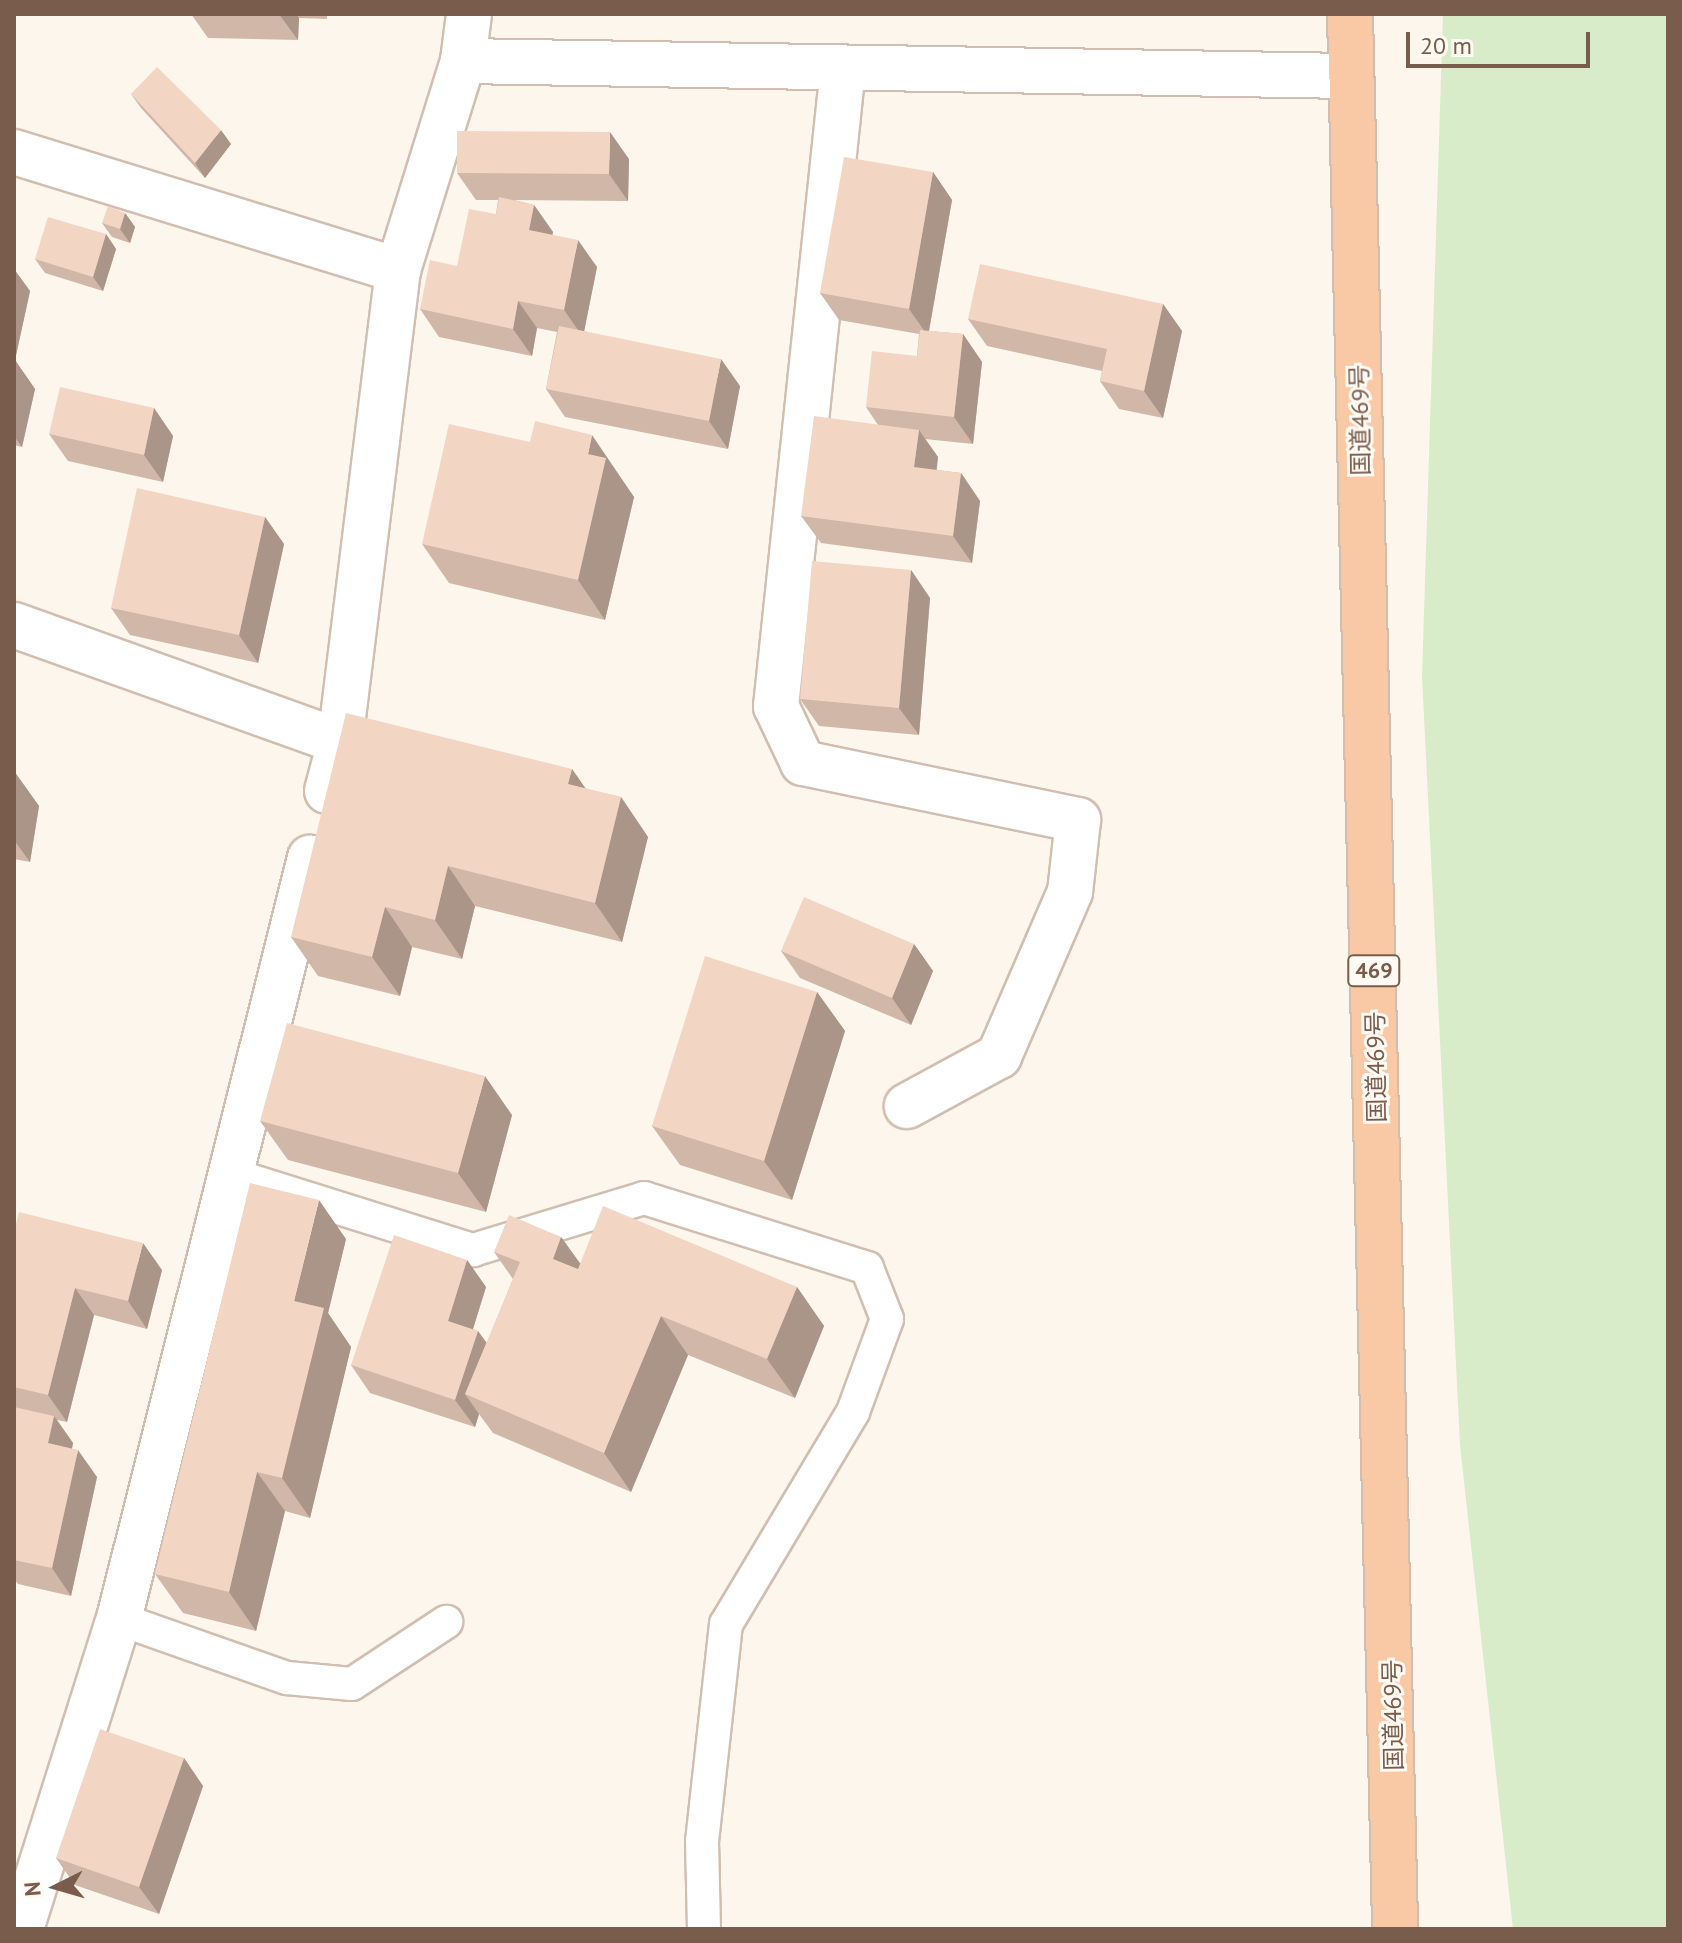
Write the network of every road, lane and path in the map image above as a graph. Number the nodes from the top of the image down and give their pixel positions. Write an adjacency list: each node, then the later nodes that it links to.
1 (469, 14): 3 (street)
2 (1350, 14): 5 (highway, 国道469号 / 469)
3 (463, 61): 4 (street); 7 (street)
4 (843, 68): 5 (street); 10 (street)
5 (1351, 76): 16 (highway, 国道469号 / 469)
6 (14, 152): 7 (street)
7 (398, 270): 9 (street)
8 (14, 625): 9 (street)
9 (340, 742): 11 (street)
10 (907, 1106)
11 (230, 1174): 12 (street); 15 (lane)
12 (119, 1619): 13 (lane); 14 (street)
13 (446, 1622)
14 (21, 1929)
15 (704, 1929)
16 (1395, 1929)

